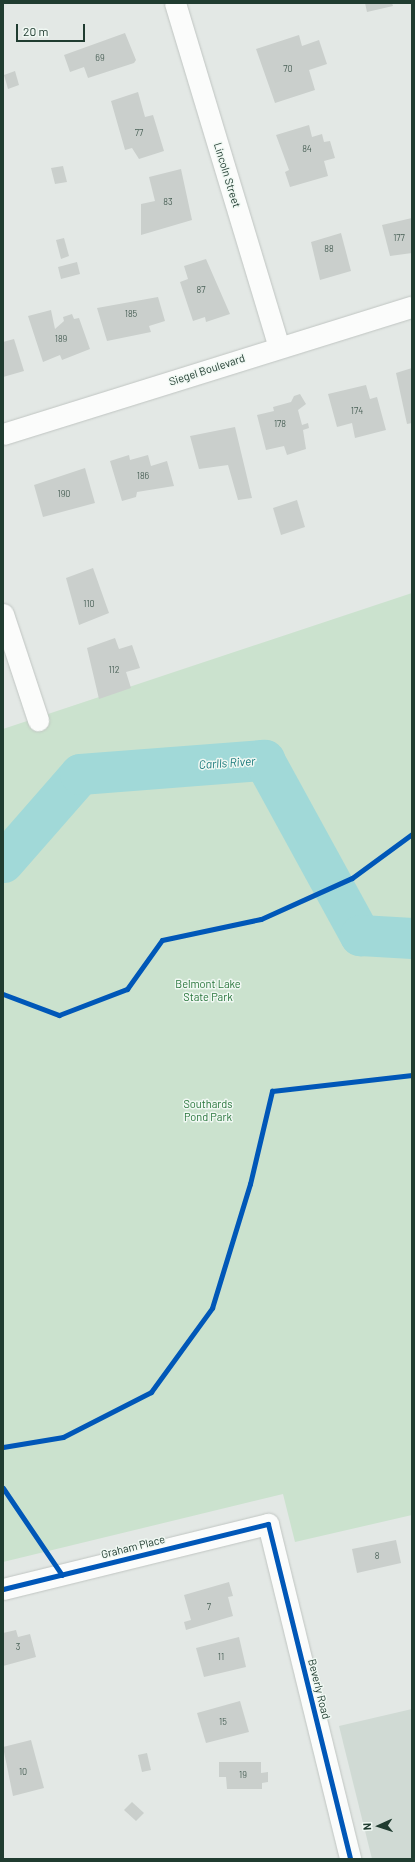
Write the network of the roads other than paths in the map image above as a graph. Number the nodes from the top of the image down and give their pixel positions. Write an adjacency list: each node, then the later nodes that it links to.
1 (175, 3): 3 (street, Lincoln Street)
2 (412, 307): 3 (street, Siegel Boulevard)
3 (279, 346): 4 (street, Siegel Boulevard)
4 (3, 434)
5 (3, 614): 6 (street)
6 (38, 720)
7 (268, 1524): 8 (street, Graham Place); 9 (street, Beverly Road)
8 (3, 1589)
9 (350, 1859)

